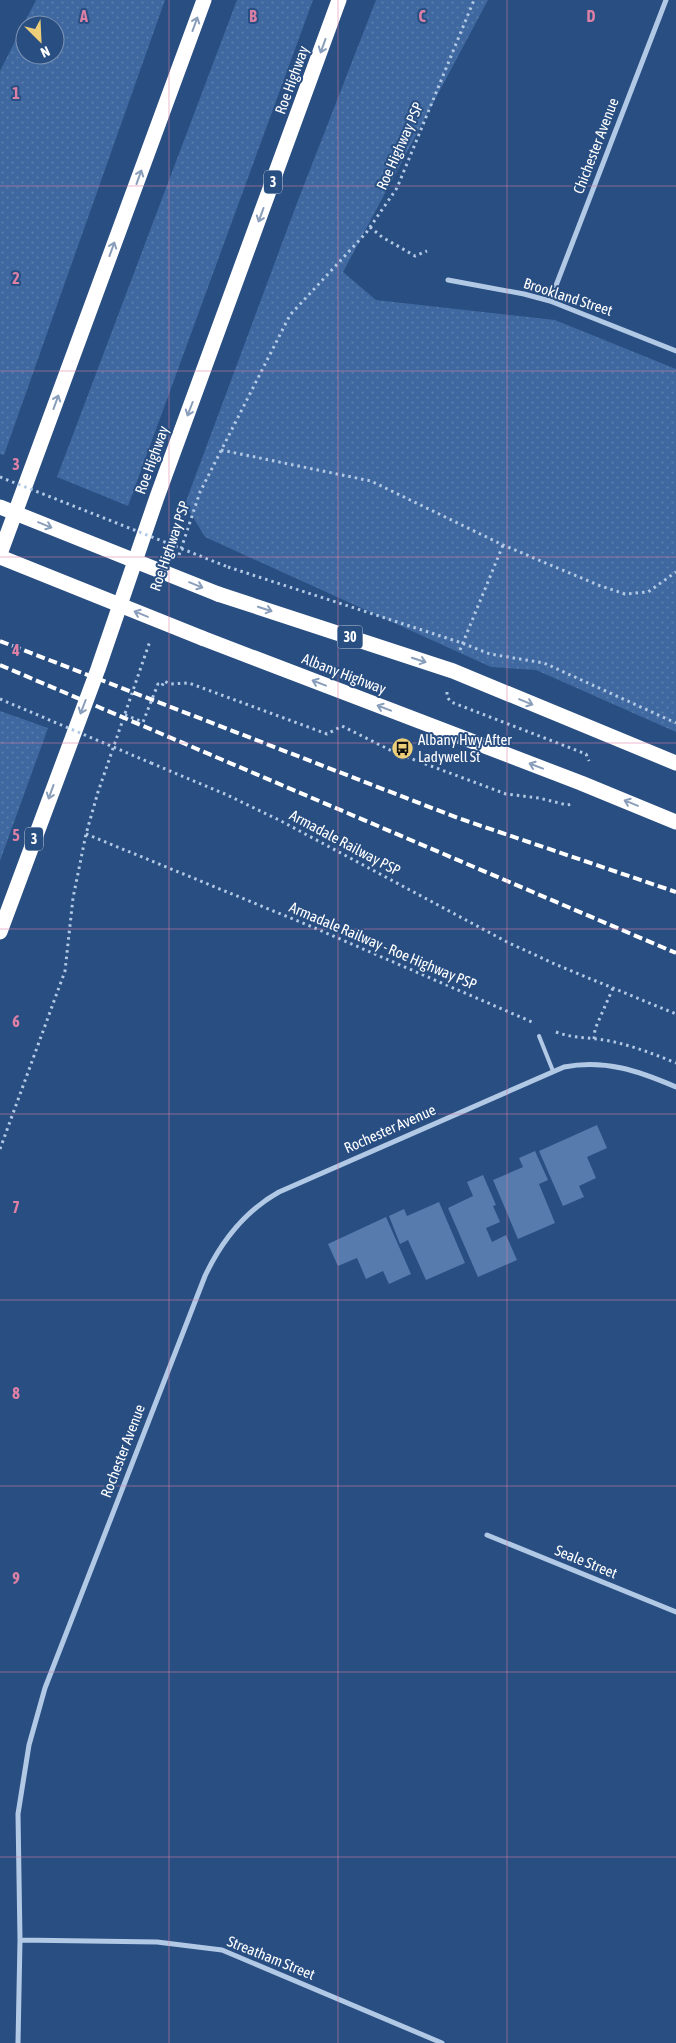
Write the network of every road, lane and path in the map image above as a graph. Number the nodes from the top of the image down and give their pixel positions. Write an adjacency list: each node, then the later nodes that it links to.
1 (204, 0): 14 (highway, one-way to 1)
2 (339, 0): 26 (highway, Roe Highway / 3, one-way to 26)
3 (474, 0): 5 (path, Roe Highway PSP)
4 (666, 0): 8 (street, Chichester Avenue)
5 (370, 227): 6 (path); 10 (path, Roe Highway PSP)
6 (427, 251)
7 (448, 280): 8 (street, Brookland Street)
8 (550, 301): 9 (street, Brookland Street)
9 (676, 351)
10 (221, 450): 13 (path); 15 (path, Roe Highway PSP)
11 (0, 477): 22 (path, bridge)
12 (0, 507): 23 (highway, 30, one-way to 23, bridge)
13 (503, 545): 16 (path); 18 (path)
14 (0, 556): 24 (highway, Albany Highway, one-way to 14, bridge)
15 (178, 557)
16 (676, 572)
17 (153, 632): 21 (path)
18 (466, 633)
19 (189, 683): 21 (path)
20 (0, 699): 27 (path, Armadale Railway PSP, bridge)
21 (125, 715): 25 (path)
22 (676, 723)
23 (676, 763)
24 (676, 822)
25 (86, 834): 29 (path, Armadale Railway - Roe Highway PSP); 36 (path)
26 (0, 932)
27 (613, 988): 28 (path, Armadale Railway PSP); 32 (path)
28 (676, 1014)
29 (534, 1022)
30 (553, 1031): 32 (path)
31 (539, 1036): 34 (lane)
32 (594, 1039): 33 (path)
33 (676, 1063)
34 (553, 1071): 35 (street, Rochester Avenue); 39 (street, Rochester Avenue)
35 (676, 1087)
36 (0, 1149)
37 (487, 1536): 38 (street, Seale Street)
38 (676, 1612)
39 (20, 1940): 40 (street, Rochester Avenue); 41 (street, Streatham Street)
40 (18, 2043)
41 (442, 2043)

